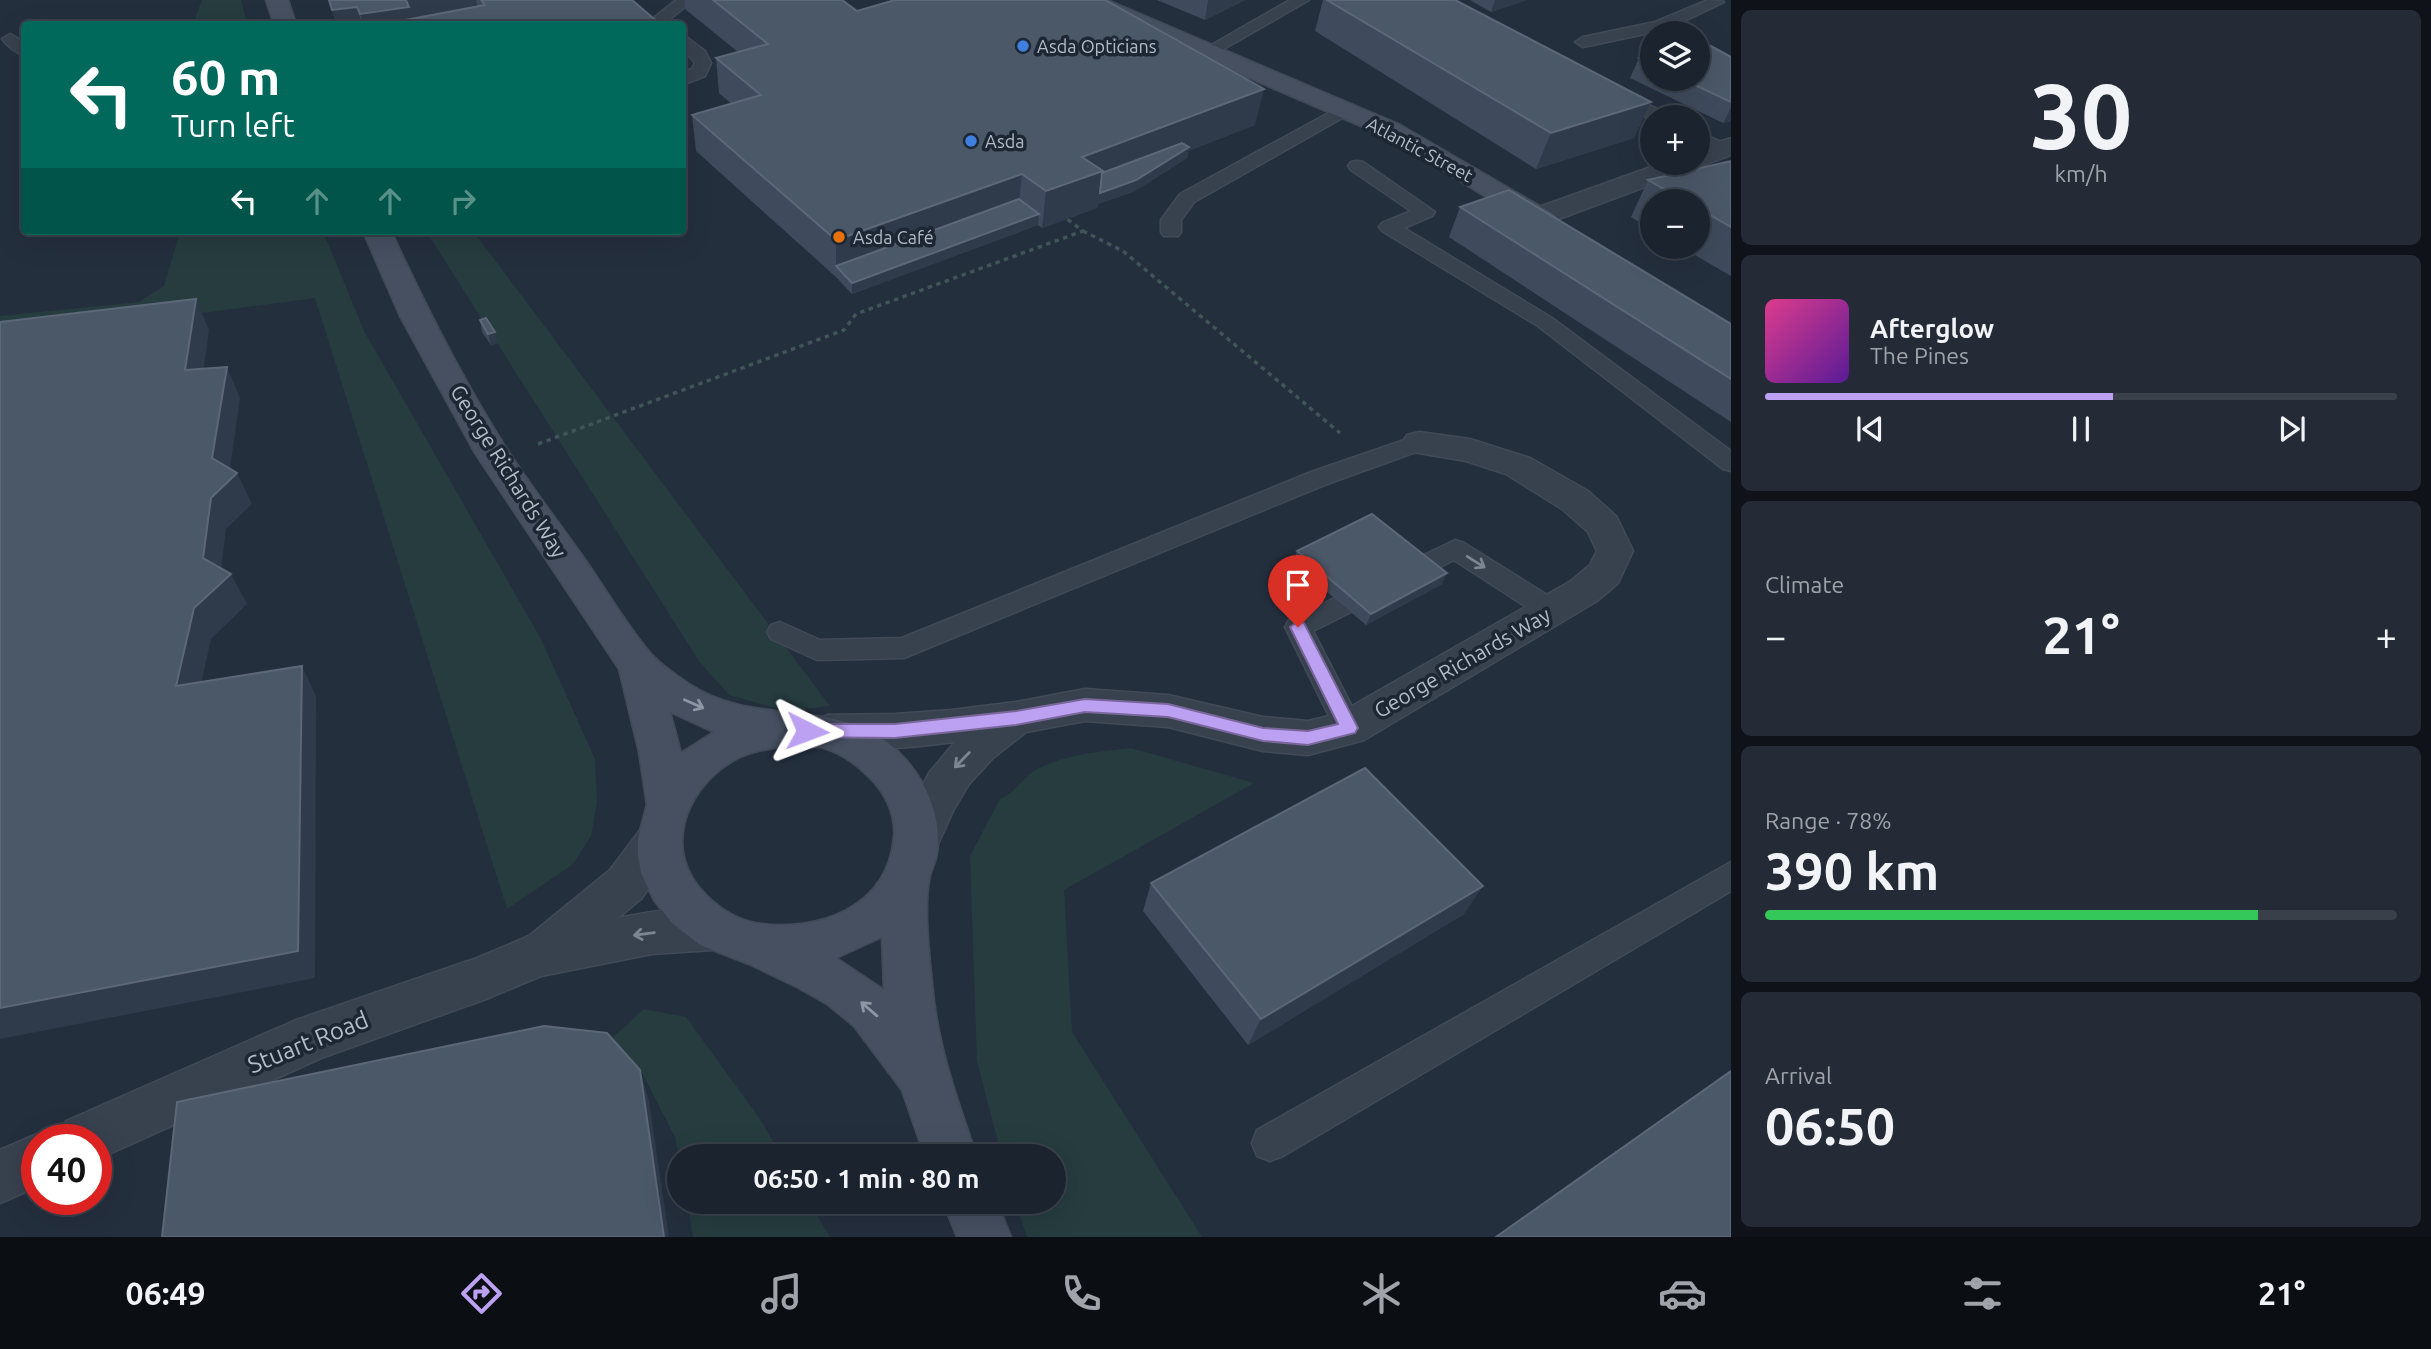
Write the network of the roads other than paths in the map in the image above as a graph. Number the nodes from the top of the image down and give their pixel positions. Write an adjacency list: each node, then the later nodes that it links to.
1 (276, 0): 6 (street)
2 (687, 0): 7 (lane)
3 (1088, 0): 14 (street, Atlantic Street)
4 (1301, 0): 14 (lane)
5 (1716, 2): 8 (lane)
6 (284, 21)
7 (665, 21)
8 (1672, 21)
9 (1640, 30): 11 (lane)
10 (10, 39): 13 (lane)
11 (1583, 42)
12 (686, 43): 15 (lane)
13 (21, 48)
14 (1209, 51): 18 (street, Atlantic Street)
15 (686, 78)
16 (1600, 86): 17 (lane)
17 (1640, 107)
18 (1345, 109): 20 (street, Atlantic Street); 21 (lane)
19 (1357, 166): 24 (lane)
20 (1659, 175)
21 (1171, 232)
22 (379, 235): 27 (street, George Richards Way)
23 (1419, 443): 25 (street, George Richards Way); 26 (lane)
24 (1731, 463)
25 (1551, 610): 29 (street, George Richards Way); 29 (lane, one-way to 25)
26 (780, 632)
27 (638, 666): 30 (street, George Richards Way, one-way to 30); 31 (street, George Richards Way)
28 (1016, 718): 29 (street, George Richards Way); 30 (street, George Richards Way); 32 (street, George Richards Way, one-way to 32)
29 (1349, 728)
30 (807, 731): 31 (street); 32 (street)
31 (664, 821): 34 (street); 35 (street, Stuart Road)
32 (912, 861): 34 (street); 36 (street, George Richards Way)
33 (1731, 875): 38 (lane)
34 (731, 937): 35 (street, Stuart Road, one-way to 35); 36 (street, George Richards Way, one-way to 34)
35 (536, 955): 37 (street, Stuart Road)
36 (925, 1083): 39 (street, George Richards Way)
37 (112, 1127)
38 (1270, 1143)
39 (946, 1144)
40 (21, 1167): 41 (street)
41 (0, 1177)
42 (975, 1214): 43 (street)
43 (984, 1237)

